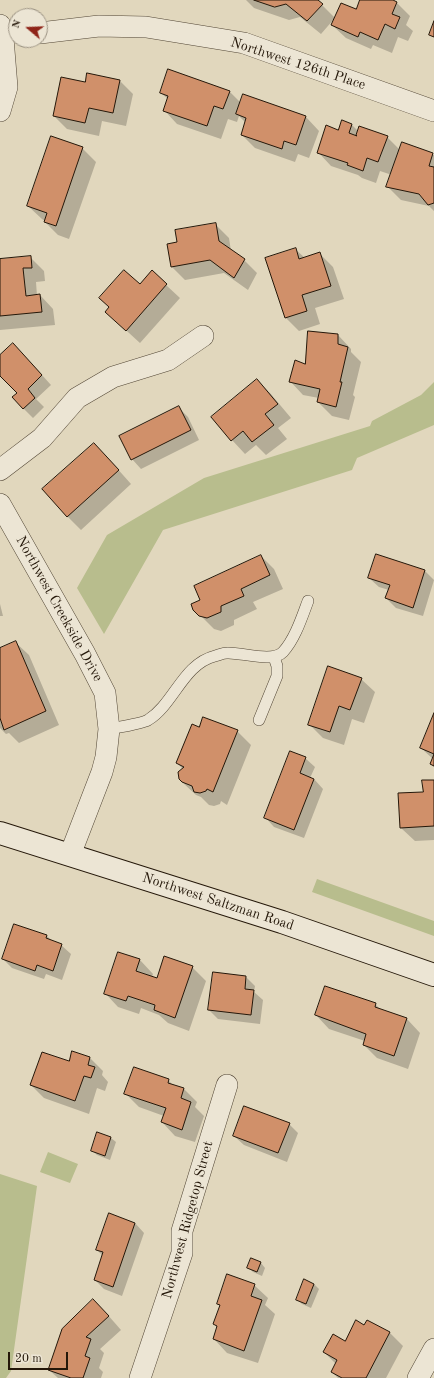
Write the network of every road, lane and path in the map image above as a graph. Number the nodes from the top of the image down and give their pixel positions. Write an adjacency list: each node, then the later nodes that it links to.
1 (48, 32): 4 (street, Northwest 126th Place)
2 (6, 33): 3 (street)
3 (0, 111)
4 (434, 111)
5 (203, 336): 6 (street)
6 (0, 470)
7 (0, 504): 11 (street, Northwest Creekside Drive)
8 (308, 601): 9 (lane)
9 (274, 657): 10 (lane); 11 (lane)
10 (259, 720)
11 (110, 729): 13 (street, Northwest Creekside Drive)
12 (0, 833): 13 (main road, Northwest Saltzman Road)
13 (70, 855): 14 (main road, Northwest Saltzman Road)
14 (434, 975)
15 (227, 1085): 17 (street, Northwest Ridgetop Street)
16 (434, 1349): 18 (street)
17 (140, 1378)
18 (418, 1378)

